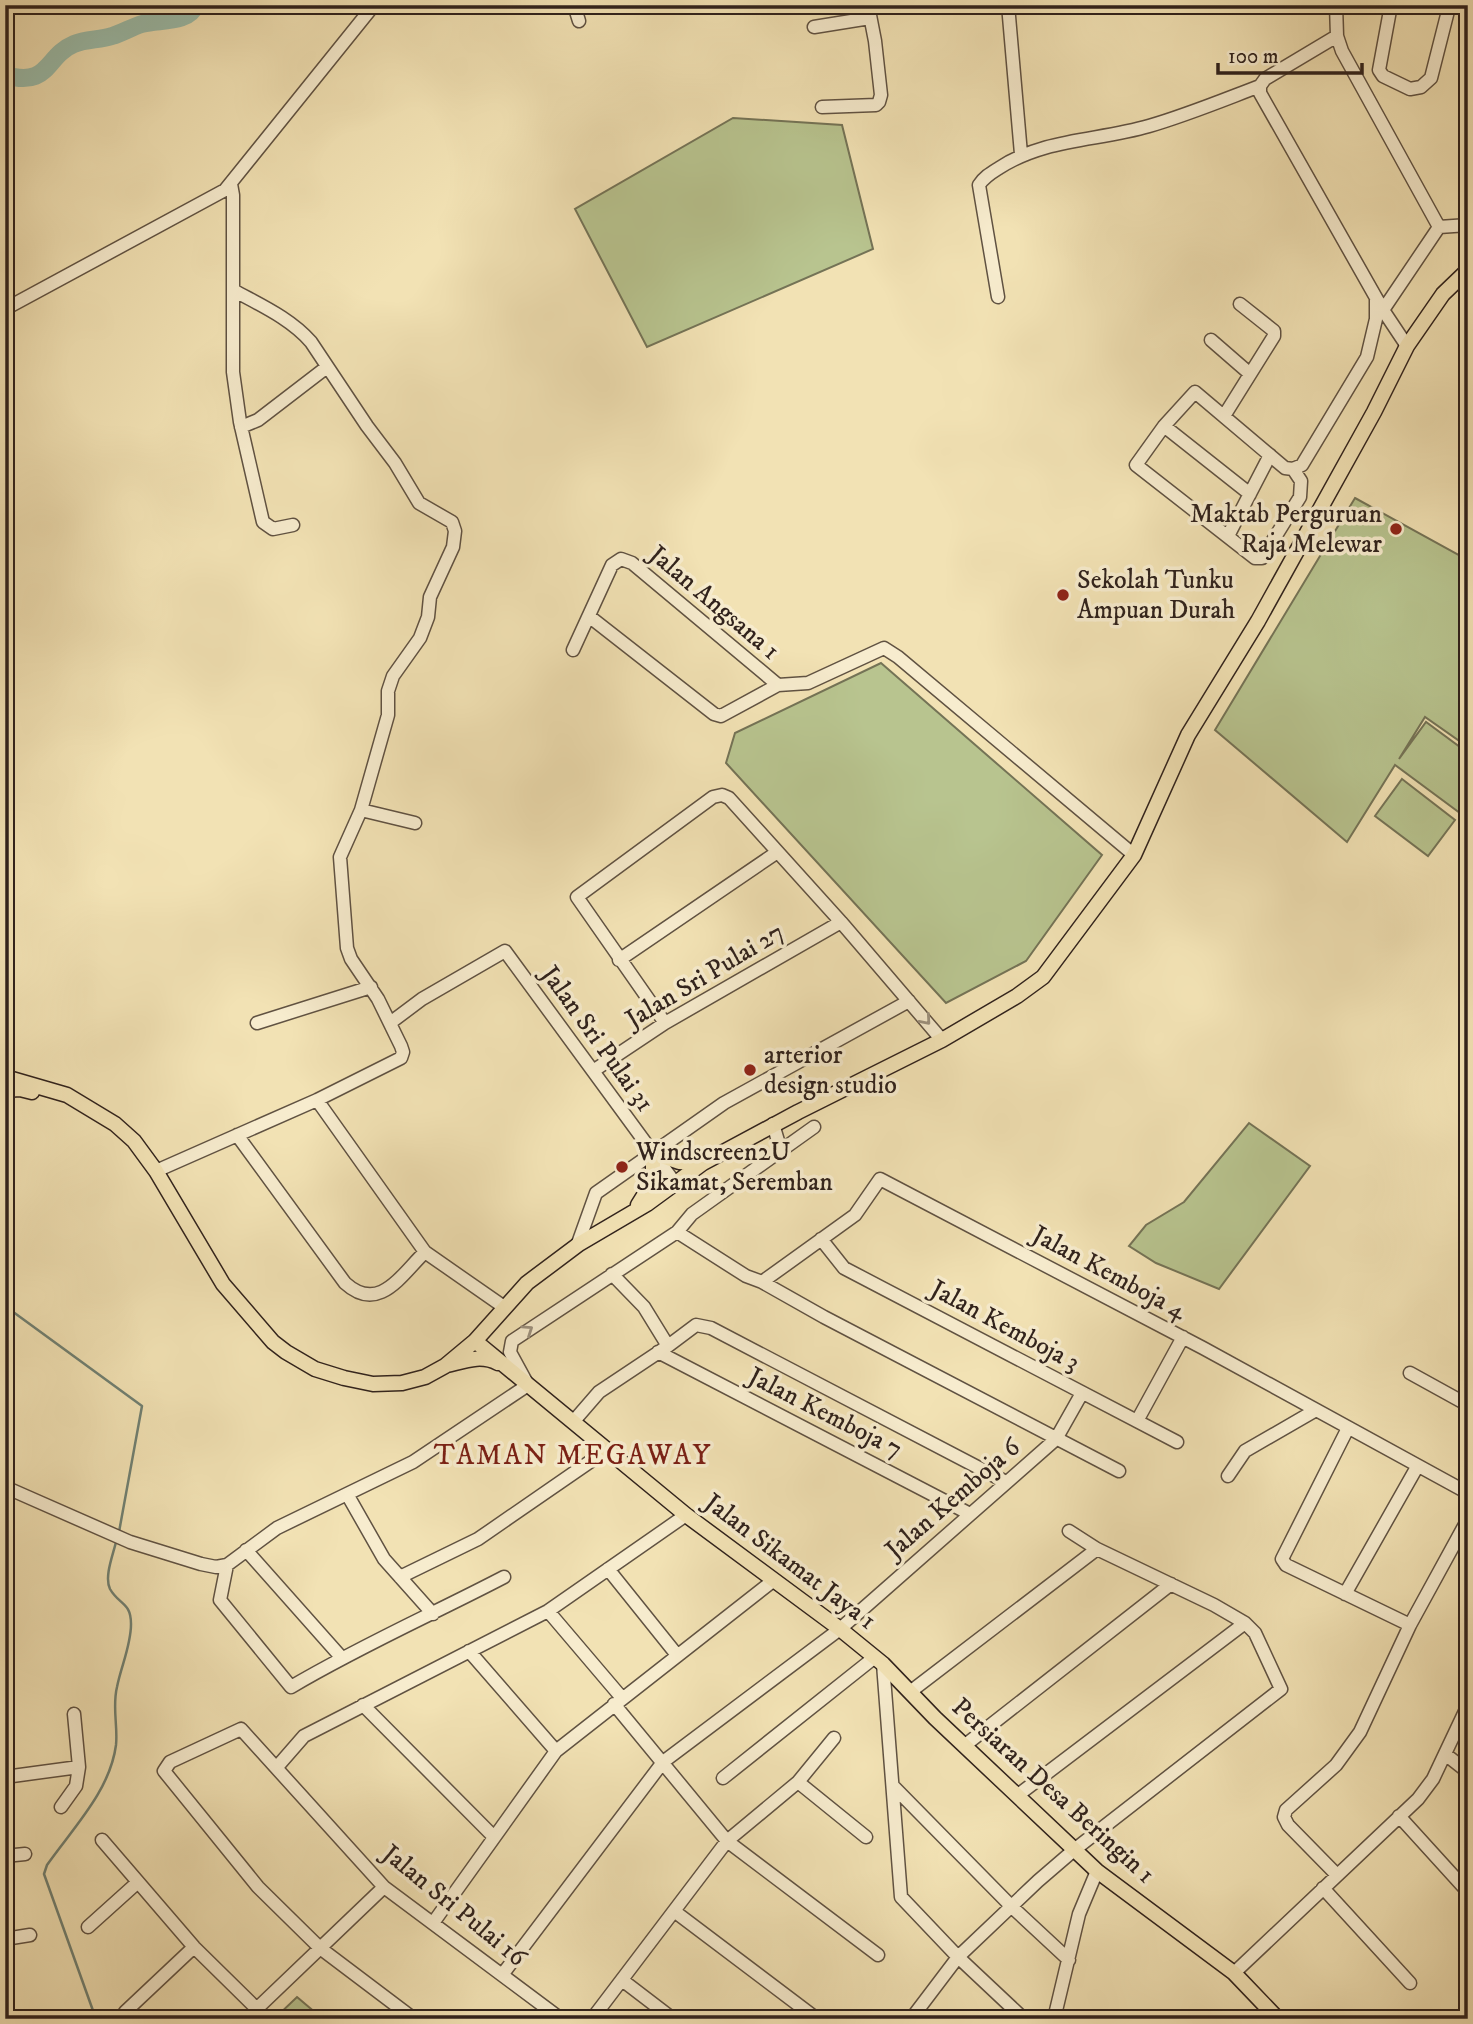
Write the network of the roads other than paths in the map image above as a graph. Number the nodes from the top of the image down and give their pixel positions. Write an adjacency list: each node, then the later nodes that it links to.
1 (374, 5): 14 (street)
2 (574, 5): 8 (street)
3 (1008, 5): 13 (street)
4 (1336, 5): 10 (street)
5 (1391, 5): 6 (street)
6 (1447, 5)
7 (869, 12): 9 (street); 12 (street)
8 (579, 21)
9 (814, 27)
10 (1337, 36): 11 (street); 16 (street)
11 (1260, 86): 13 (street); 20 (street)
12 (822, 107)
13 (1021, 154): 19 (street)
14 (231, 184): 18 (street); 22 (street)
15 (1468, 225): 16 (street)
16 (1439, 227): 23 (street)
17 (1468, 270): 25 (main road)
18 (233, 290): 26 (street); 30 (street)
19 (998, 297)
20 (1376, 297): 23 (street); 32 (street)
21 (1240, 304): 27 (street)
22 (5, 309)
23 (1383, 310): 25 (street)
24 (1211, 340): 27 (street)
25 (1407, 346): 42 (main road)
26 (327, 367): 30 (street); 39 (street)
27 (1249, 373): 28 (street)
28 (1224, 416): 29 (street); 31 (street)
29 (1164, 426): 33 (street); 35 (street)
30 (241, 427): 34 (street)
31 (1270, 455): 32 (street); 33 (street)
32 (1293, 469): 35 (street)
33 (1250, 494): 35 (street)
34 (293, 525)
35 (1228, 536)
36 (590, 617): 37 (street); 38 (street); 38 (street, Jalan Angsana 1)
37 (573, 650)
38 (778, 685): 42 (street)
39 (361, 810): 40 (street); 45 (street)
40 (415, 823)
41 (776, 853): 43 (street); 44 (street); 44 (street)
42 (1134, 855): 50 (main road)
43 (841, 922): 46 (street); 49 (street, Jalan Sri Pulai 27)
44 (619, 960): 49 (street)
45 (371, 987): 47 (street); 48 (street)
46 (909, 1001): 50 (street, one-way to 50); 60 (street)
47 (257, 1023)
48 (390, 1023): 51 (street, Jalan Sri Pulai 31); 54 (street)
49 (665, 1023): 51 (street, Jalan Sri Pulai 27)
50 (942, 1040): 56 (main road)
51 (593, 1071): 60 (street, Jalan Sri Pulai 31)
52 (5, 1077): 55 (main road)
53 (5, 1090): 55 (main road)
54 (317, 1100): 58 (street); 68 (street)
55 (115, 1124): 62 (main road)
56 (774, 1124): 59 (street); 61 (main road)
57 (814, 1127): 59 (street)
58 (237, 1135): 62 (street); 68 (street)
59 (781, 1151): 65 (street)
60 (653, 1153): 61 (main road); 63 (street, Jalan Sri Pulai 31); 64 (main road); 67 (street)
61 (703, 1163): 63 (main road)
62 (156, 1171): 75 (main road)
63 (675, 1183): 64 (main road)
64 (632, 1213): 67 (main road)
65 (677, 1232): 69 (street); 70 (street)
66 (821, 1239): 70 (street); 72 (street, Jalan Kemboja 4); 79 (street, Jalan Kemboja 3)
67 (577, 1246): 71 (main road)
68 (425, 1252): 71 (street)
69 (612, 1274): 74 (street); 78 (street, one-way to 69)
70 (762, 1282): 85 (street)
71 (501, 1309): 73 (main road); 76 (main road)
72 (1183, 1337): 81 (street, Jalan Kemboja 4); 82 (street)
73 (475, 1341): 75 (main road); 76 (main road, Jalan Sikamat Jaya 1)
74 (663, 1349): 83 (street); 91 (street); 96 (street, Jalan Kemboja 7)
75 (445, 1366): 76 (main road)
76 (508, 1369): 78 (main road, Jalan Sikamat Jaya 1)
77 (1410, 1373): 80 (street)
78 (528, 1385): 83 (main road, Jalan Sikamat Jaya 1); 94 (street)
79 (1082, 1393): 82 (street, Jalan Kemboja 3); 85 (street, Jalan Kemboja 6)
80 (1468, 1405)
81 (1316, 1410): 84 (street, Jalan Kemboja 4); 90 (street)
82 (1137, 1421): 86 (street, Jalan Kemboja 3)
83 (573, 1422): 87 (main road, Jalan Sikamat Jaya 1)
84 (1348, 1428): 88 (street, Jalan Kemboja 4); 107 (street)
85 (1056, 1439): 89 (street); 91 (street, Jalan Kemboja 6)
86 (1177, 1442)
87 (604, 1447): 95 (main road, Jalan Sikamat Jaya 1); 103 (street)
88 (1417, 1467): 93 (street, Jalan Kemboja 4); 107 (street)
89 (1119, 1471)
90 (1228, 1476)
91 (1006, 1482): 96 (street, Jalan Kemboja 6)
92 (5, 1488): 101 (street)
93 (1468, 1493)
94 (347, 1494): 100 (street); 103 (street)
95 (687, 1514): 102 (street); 105 (main road, Jalan Sikamat Jaya 1)
96 (970, 1514): 112 (street, Jalan Kemboja 6)
97 (1468, 1519): 111 (street)
98 (1069, 1531): 99 (street)
99 (1097, 1549): 106 (street); 117 (street)
100 (246, 1550): 101 (street); 115 (street)
101 (227, 1565): 115 (street)
102 (608, 1569): 108 (street); 114 (street)
103 (400, 1577): 109 (street)
104 (504, 1577): 109 (street)
105 (774, 1580): 112 (main road, Jalan Sikamat Jaya 1); 114 (street)
106 (1171, 1584): 110 (street); 123 (street)
107 (1345, 1594): 111 (street)
108 (548, 1611): 113 (street); 118 (street)
109 (433, 1614): 115 (street)
110 (1245, 1623): 134 (street); 141 (street)
111 (1410, 1625): 145 (street)
112 (840, 1629): 116 (main road, Jalan Sikamat Jaya 1); 126 (street, Jalan Kemboja 6)
113 (469, 1651): 119 (street); 124 (street)
114 (677, 1655): 118 (street)
115 (341, 1657)
116 (879, 1660): 117 (main road, Jalan Sikamat Jaya 1); 131 (street); 133 (street)
117 (910, 1692): 123 (main road, Persiaran Desa Beringin 1)
118 (618, 1701): 124 (street); 126 (street)
119 (363, 1705): 128 (street); 138 (street)
120 (1468, 1705): 125 (street)
121 (74, 1714): 127 (street)
122 (834, 1738): 132 (street)
123 (964, 1746): 134 (main road, Persiaran Desa Beringin 1)
124 (556, 1751): 138 (street)
125 (1445, 1754): 129 (street); 136 (street)
126 (663, 1762): 140 (street); 162 (street, Jalan Kemboja 6)
127 (79, 1767): 130 (street); 135 (street)
128 (277, 1767): 147 (street, Jalan Sri Pulai 16); 157 (street, Jalan Sri Pulai 16)
129 (1468, 1772)
130 (5, 1777)
131 (723, 1778)
132 (798, 1782): 137 (street); 140 (street)
133 (892, 1786): 150 (street); 159 (street)
134 (1018, 1795): 141 (main road, Persiaran Desa Beringin 1)
135 (61, 1807)
136 (1399, 1816): 145 (street); 149 (street)
137 (866, 1837)
138 (494, 1838): 152 (street)
139 (102, 1840): 146 (street)
140 (727, 1841): 151 (street); 158 (street)
141 (1074, 1850): 144 (main road, Persiaran Desa Beringin 1); 150 (street)
142 (25, 1854): 143 (street)
143 (5, 1856)
144 (1097, 1871): 160 (street); 161 (main road, Persiaran Desa Beringin 1)
145 (1337, 1875): 148 (street)
146 (138, 1881): 153 (street); 156 (street)
147 (384, 1887): 152 (street, Jalan Sri Pulai 16); 157 (street)
148 (1323, 1888): 161 (street); 164 (street)
149 (1468, 1892)
150 (1012, 1907): 159 (street); 160 (street)
151 (674, 1911): 163 (street); 173 (street)
152 (433, 1923): 162 (street, Jalan Sri Pulai 16)
153 (88, 1927)
154 (30, 1936): 155 (street)
155 (5, 1939)
156 (194, 1947): 165 (street); 166 (street)
157 (320, 1948): 165 (street); 169 (street)
158 (878, 1955)
159 (958, 1957): 167 (street); 174 (street)
160 (1069, 1960): 175 (street)
161 (1234, 1973): 176 (main road, Persiaran Desa Beringin 1)
162 (502, 1975): 170 (street, Jalan Sri Pulai 16)
163 (622, 1980): 171 (street); 172 (street)
164 (1410, 1983)
165 (257, 2009): 168 (street)
166 (125, 2012)
167 (1018, 2017)
168 (246, 2019)
169 (414, 2019)
170 (561, 2019)
171 (592, 2019)
172 (673, 2019)
173 (817, 2019)
174 (911, 2019)
175 (1054, 2019)
176 (1279, 2019)

